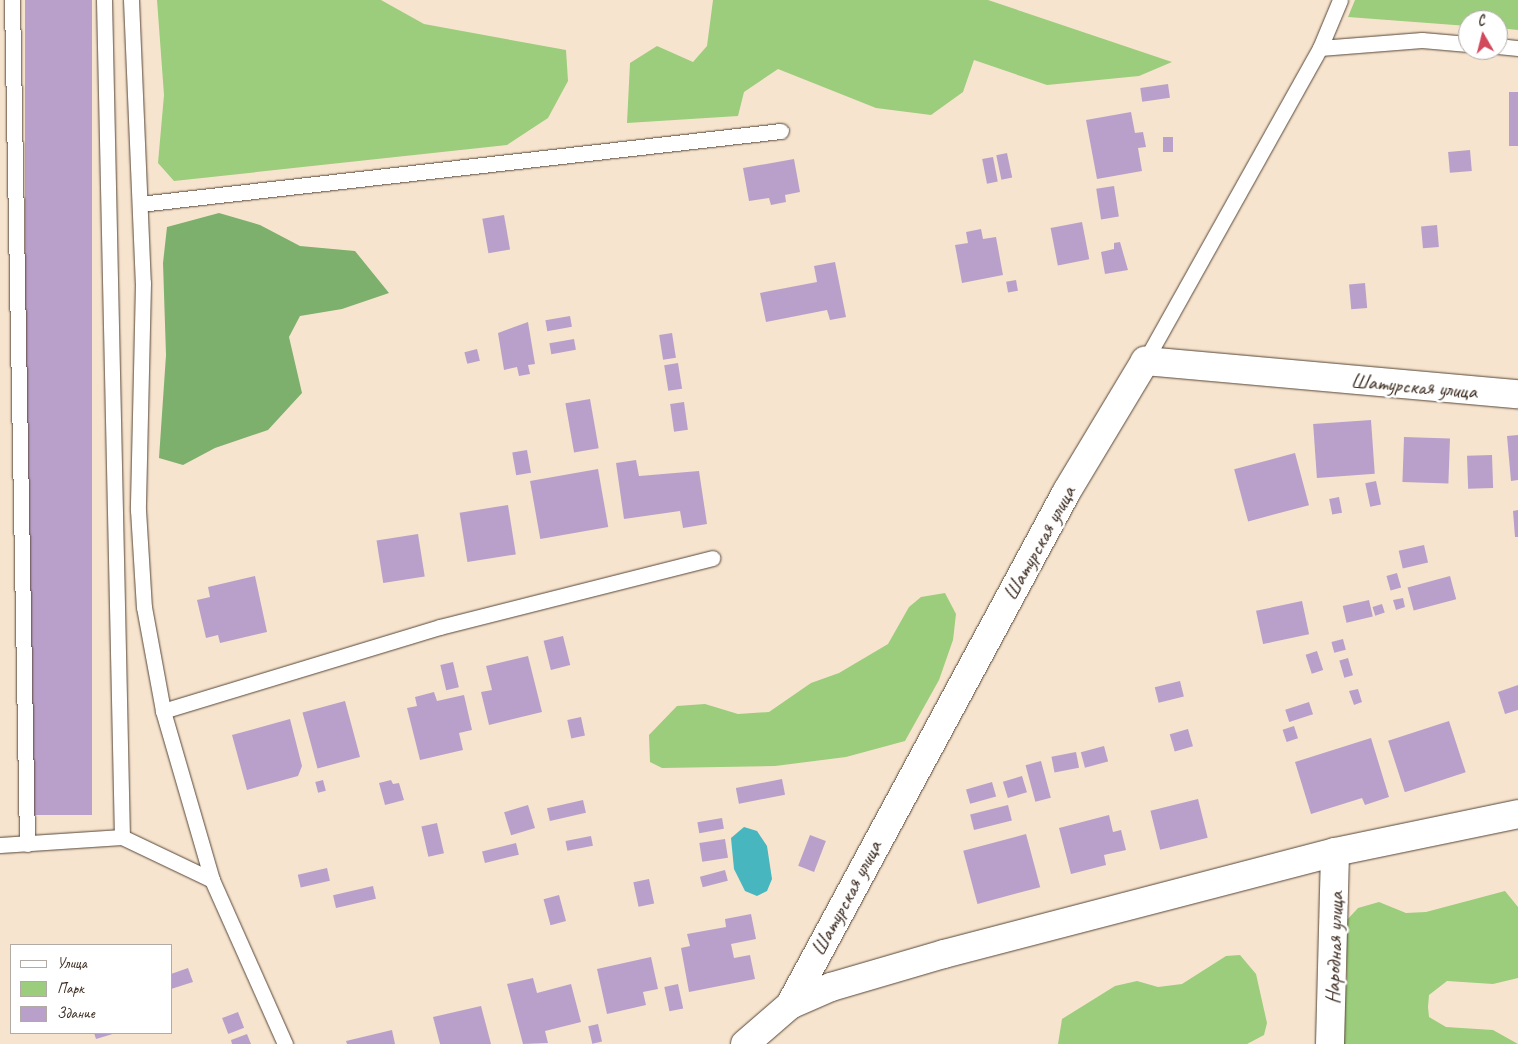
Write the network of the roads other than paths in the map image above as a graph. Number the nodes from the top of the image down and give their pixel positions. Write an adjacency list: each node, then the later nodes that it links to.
1 (12, 0): 15 (lane)
2 (104, 0): 14 (lane)
3 (131, 0): 8 (lane)
4 (1340, 0): 6 (lane)
5 (1458, 43): 6 (lane)
6 (1320, 48): 9 (lane)
7 (781, 131): 8 (lane)
8 (140, 204): 12 (lane)
9 (1145, 362): 10 (street, Шатурская улица); 19 (street, Шатурская улица)
10 (1518, 394)
11 (712, 558): 12 (lane)
12 (163, 711): 18 (lane)
13 (1518, 814): 17 (street)
14 (122, 837): 15 (lane); 18 (lane)
15 (27, 844): 16 (lane)
16 (0, 845)
17 (1335, 852): 19 (street); 22 (street, Народная улица)
18 (212, 880): 20 (lane)
19 (790, 1005): 21 (street, Шатурская улица)
20 (285, 1044)
21 (746, 1044)
22 (1330, 1044)

